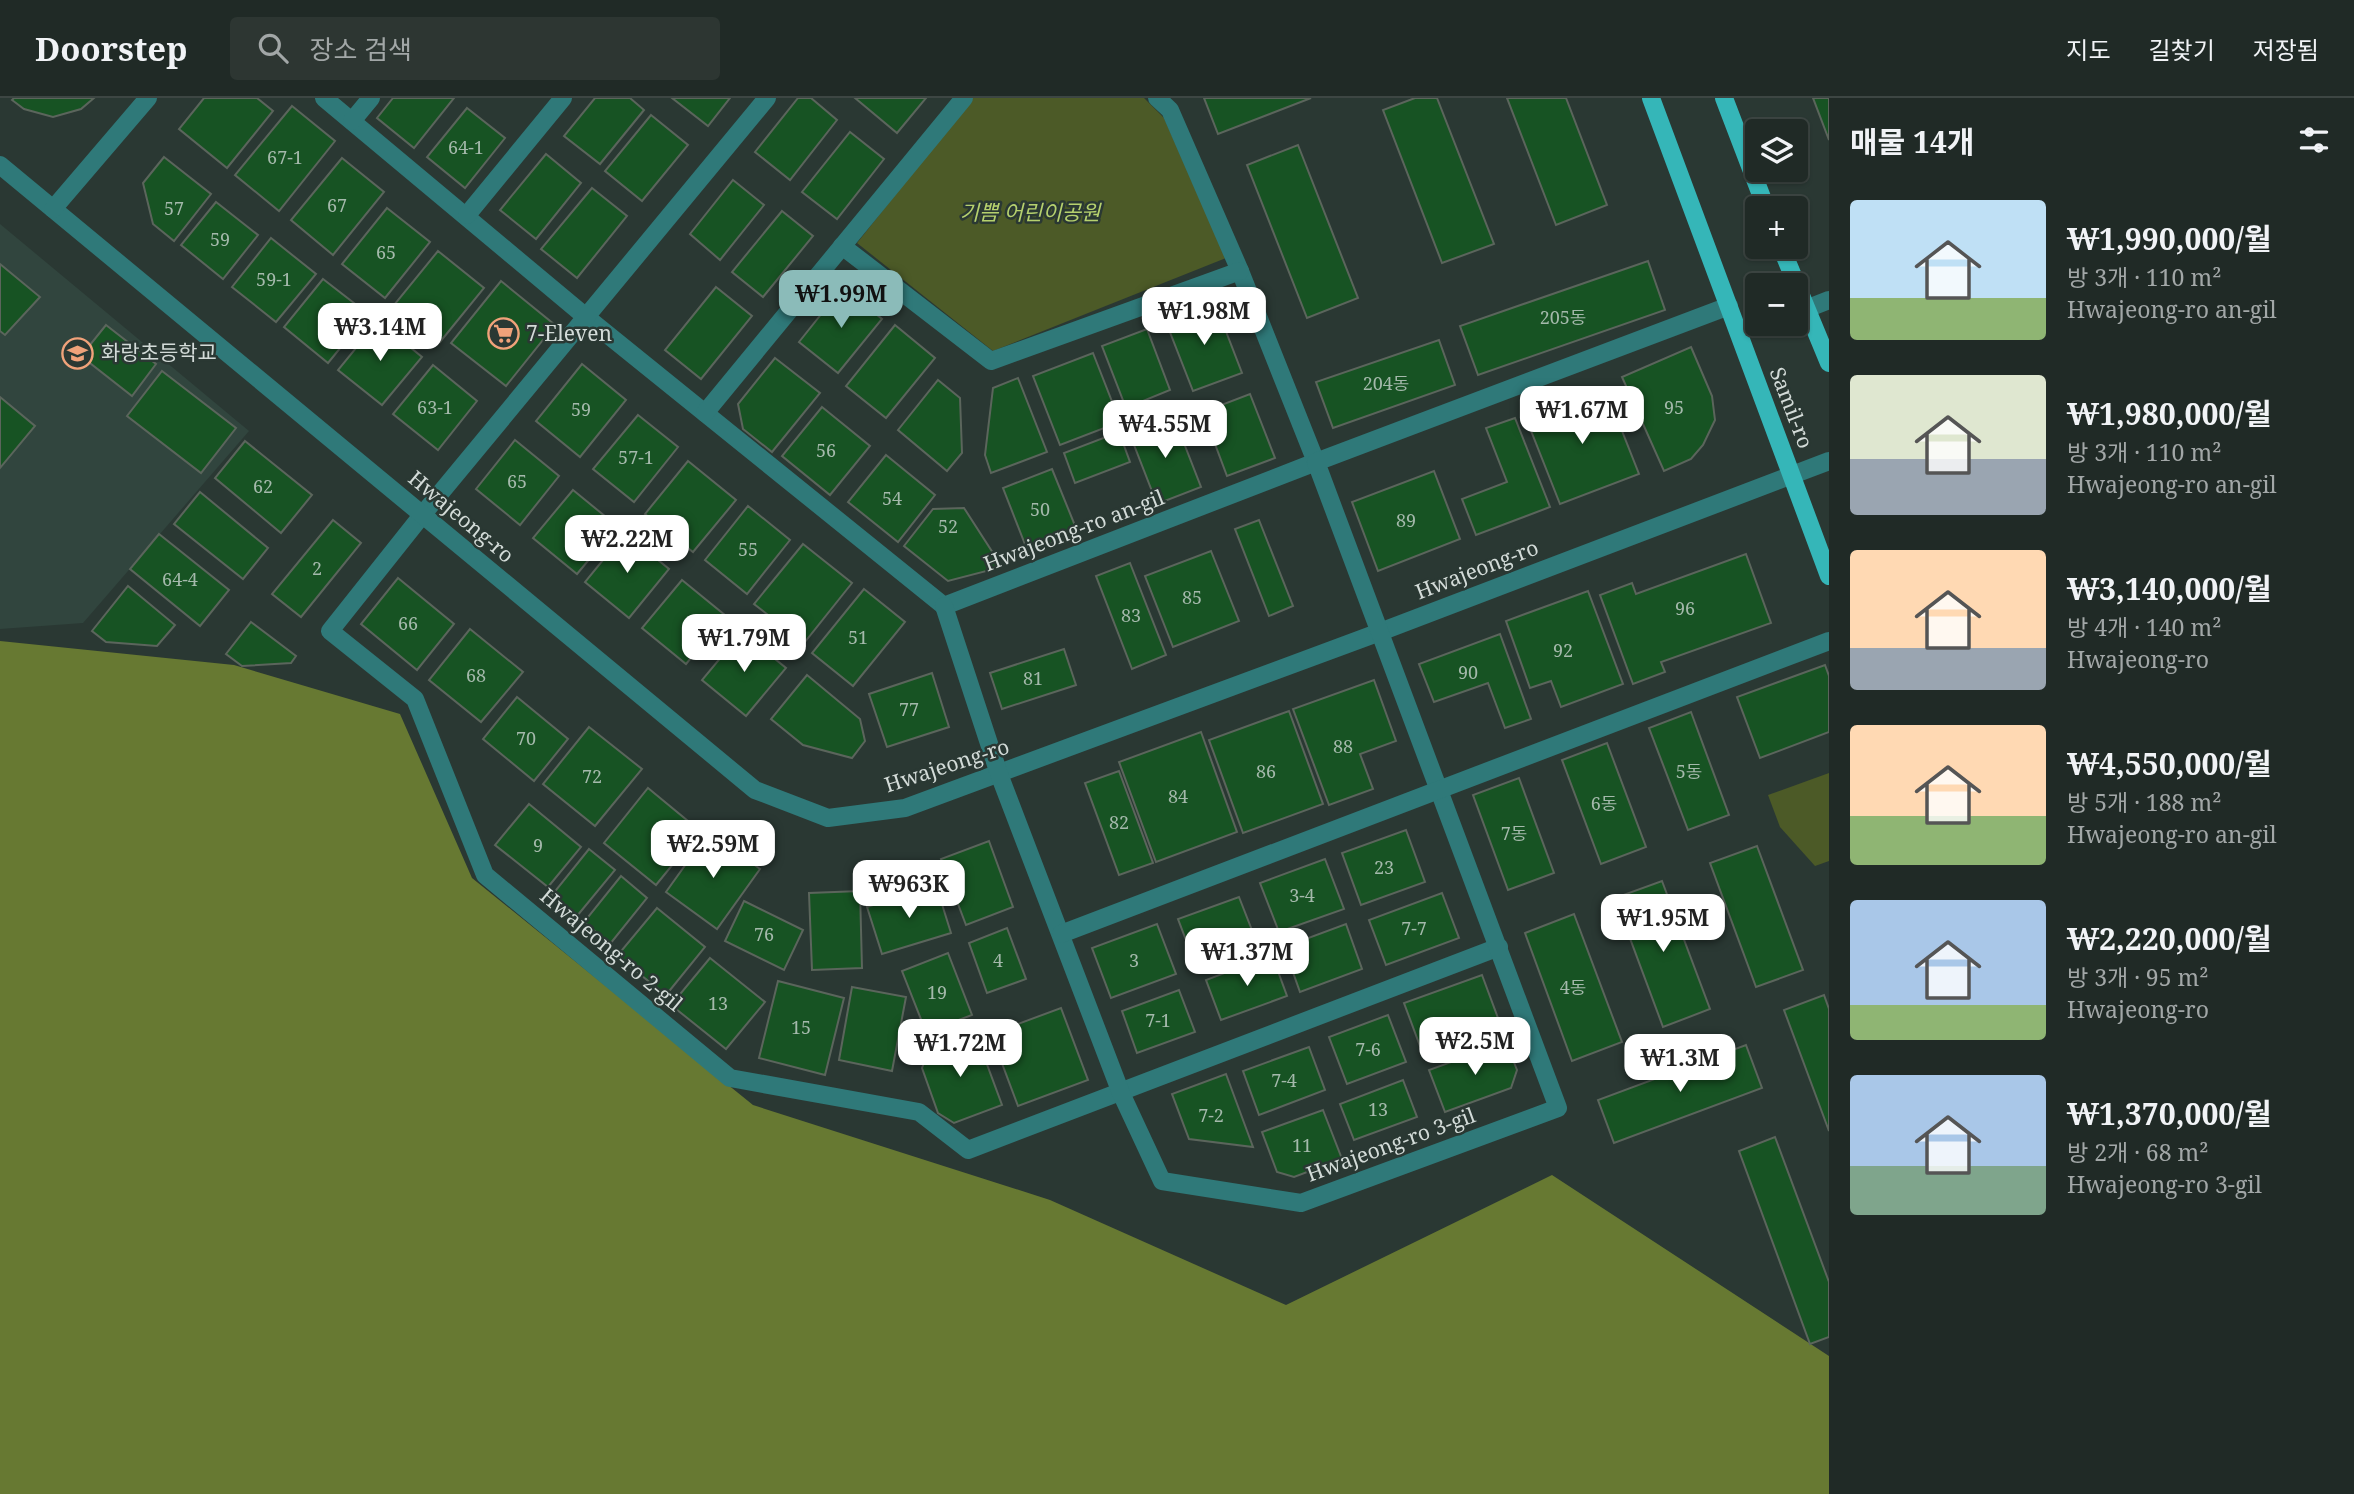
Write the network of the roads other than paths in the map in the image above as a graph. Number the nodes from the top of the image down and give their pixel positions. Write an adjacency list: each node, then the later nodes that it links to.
1 (148, 98): 13 (street)
2 (324, 98): 10 (street)
3 (371, 98): 10 (street)
4 (563, 98): 14 (street)
5 (767, 98): 21 (street)
6 (964, 98): 15 (street)
7 (1157, 98): 16 (street)
8 (1651, 98): 18 (main road, Samil-ro)
9 (1724, 98): 12 (main road)
10 (352, 121): 14 (street)
11 (0, 164): 13 (street, Hwajeong-ro)
12 (1761, 196)
13 (53, 209): 27 (street, Hwajeong-ro)
14 (467, 215): 21 (street)
15 (842, 246): 16 (street); 23 (street)
16 (1240, 271): 25 (street)
17 (1829, 300): 19 (street)
18 (1729, 306): 25 (street, Hwajeong-ro an-gil); 26 (main road, Samil-ro)
19 (1808, 308)
20 (1808, 314): 22 (main road)
21 (586, 317): 23 (street); 27 (street)
22 (1829, 363)
23 (705, 413): 29 (street)
24 (1829, 461): 26 (street, Hwajeong-ro)
25 (1315, 462): 29 (street, Hwajeong-ro an-gil); 30 (street, Hwajeong-ro 3-gil)
26 (1792, 475): 28 (main road, Samil-ro); 30 (street, Hwajeong-ro)
27 (423, 514): 32 (street, Hwajeong-ro); 36 (street, Hwajeong-ro 2-gil)
28 (1829, 576)
29 (944, 606): 32 (street, Hwajeong-ro 3-gil)
30 (1380, 632): 32 (street, Hwajeong-ro); 33 (street, Hwajeong-ro 3-gil)
31 (1829, 640): 33 (street)
32 (999, 774): 34 (street, Hwajeong-ro 3-gil)
33 (1441, 790): 34 (street); 35 (street, Hwajeong-ro 3-gil)
34 (1061, 934): 36 (street, Hwajeong-ro 3-gil)
35 (1499, 947): 36 (street); 36 (street, Hwajeong-ro 3-gil)
36 (1121, 1093)

